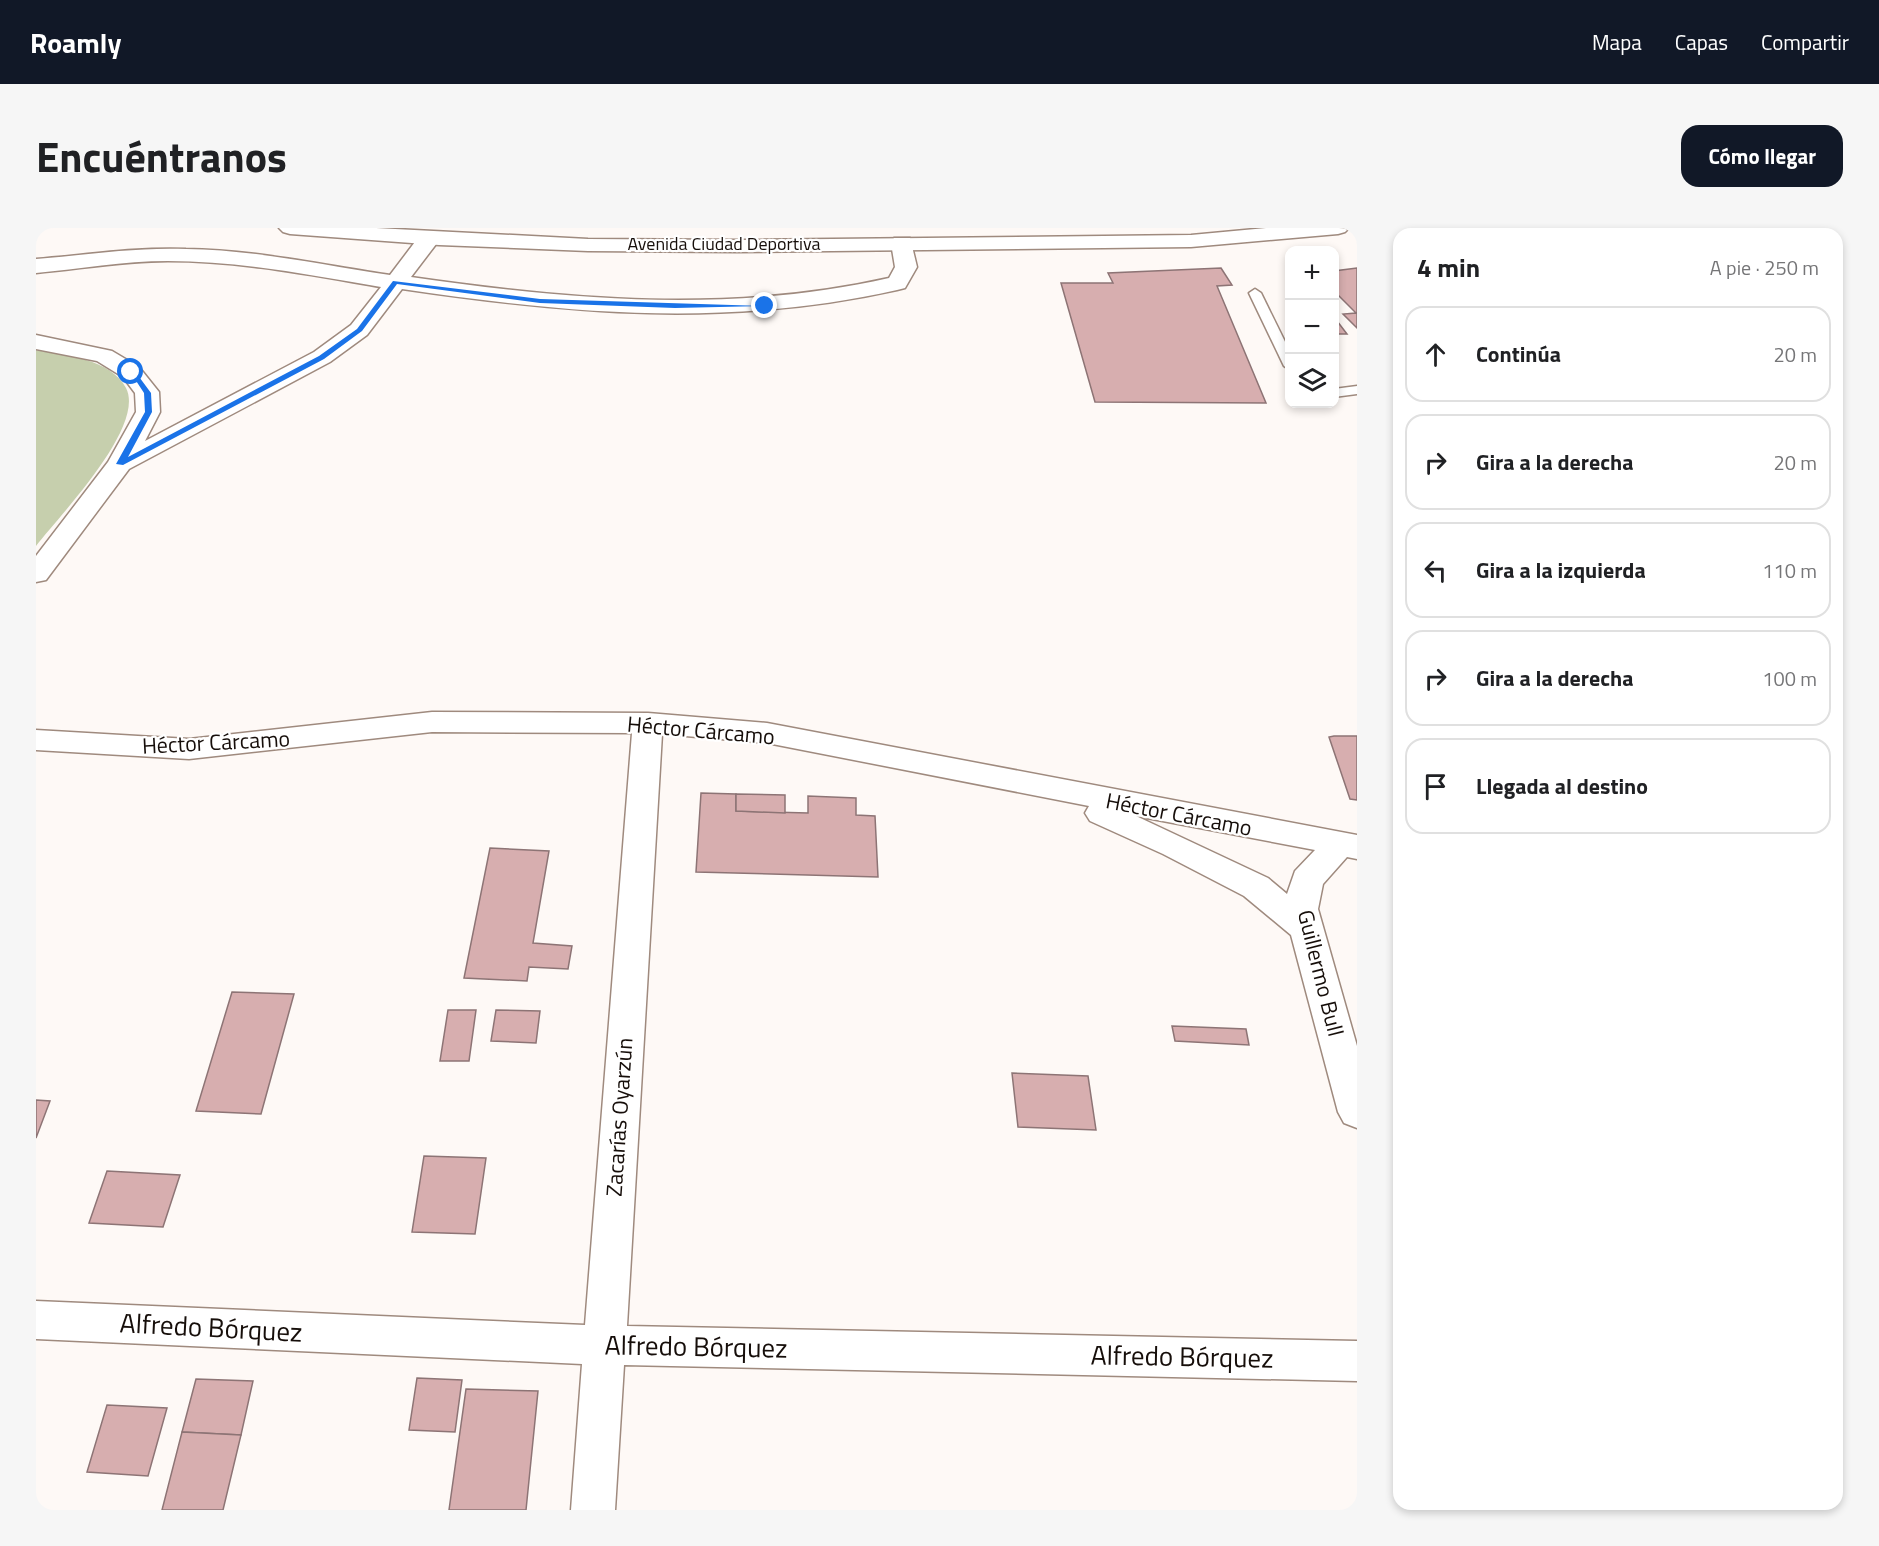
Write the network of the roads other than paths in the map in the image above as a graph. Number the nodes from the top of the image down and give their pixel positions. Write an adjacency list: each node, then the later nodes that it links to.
1 (290, 228): 3 (street, Avenida Ciudad Deportiva)
2 (1338, 228): 4 (street, Avenida Ciudad Deportiva)
3 (429, 239): 4 (street, Avenida Ciudad Deportiva); 6 (street)
4 (902, 243): 6 (street)
5 (36, 266): 6 (street)
6 (395, 282): 12 (street)
7 (1255, 293): 9 (lane)
8 (36, 342): 12 (street)
9 (1285, 356)
10 (1357, 390): 11 (lane)
11 (1339, 392)
12 (120, 464): 13 (street)
13 (36, 574)
14 (648, 723): 15 (street, Héctor Cárcamo); 16 (street, Héctor Cárcamo); 21 (street, Zacarías Oyarzún)
15 (36, 740)
16 (1049, 790): 17 (street, Héctor Cárcamo); 18 (street)
17 (1348, 846): 18 (street, Guillermo Bull)
18 (1307, 929): 19 (street, Guillermo Bull)
19 (1357, 1112)
20 (36, 1320): 21 (street, Alfredo Bórquez)
21 (603, 1345): 22 (street, Alfredo Bórquez); 23 (street, Zacarías Oyarzún)
22 (1357, 1360)
23 (593, 1510)

